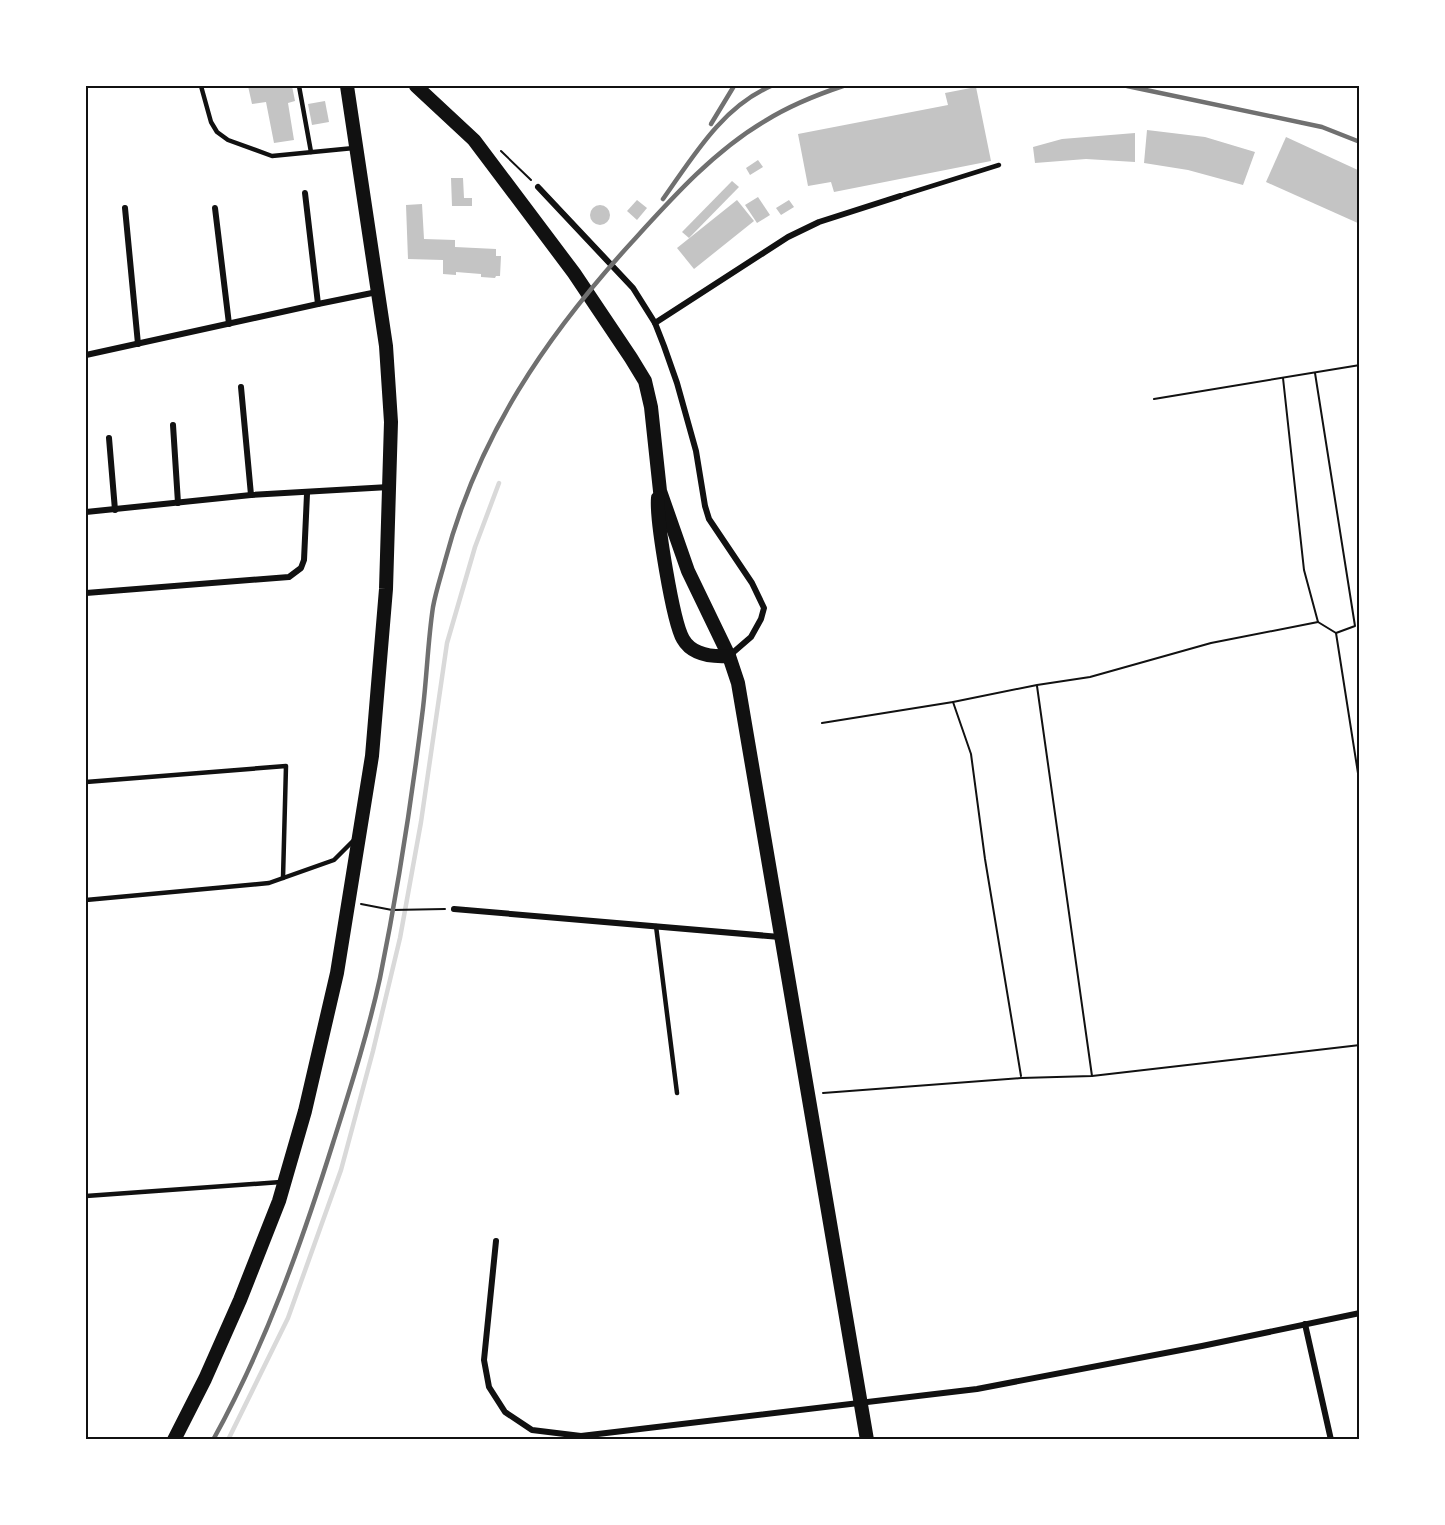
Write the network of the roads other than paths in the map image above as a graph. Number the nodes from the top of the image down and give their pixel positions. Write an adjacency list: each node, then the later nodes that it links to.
1 (201, 86): 6 (lane)
2 (299, 86): 6 (lane)
3 (347, 86): 5 (main road)
4 (416, 86): 23 (main road)
5 (357, 147): 6 (lane); 13 (main road)
6 (311, 153)
7 (999, 165): 10 (lane)
8 (538, 187): 15 (street)
9 (305, 193): 14 (street)
10 (900, 196): 15 (street)
11 (125, 208): 17 (street)
12 (215, 208): 16 (street)
13 (377, 292): 14 (street); 22 (main road)
14 (318, 304): 16 (street)
15 (655, 323): 30 (street)
16 (229, 324): 17 (street)
17 (138, 344): 18 (street)
18 (86, 355)
19 (241, 387): 25 (street)
20 (173, 424): 26 (street)
21 (109, 438): 27 (street)
22 (389, 487): 24 (street); 32 (main road)
23 (660, 491): 30 (main road); 30 (main road)
24 (307, 494): 25 (street); 29 (street)
25 (251, 495): 26 (street)
26 (178, 503): 27 (street)
27 (116, 510): 28 (street)
28 (86, 512)
29 (86, 593)
30 (729, 656): 37 (main road)
31 (86, 782): 33 (lane)
32 (361, 833): 33 (lane); 39 (main road)
33 (283, 878): 34 (lane)
34 (86, 900)
35 (454, 909): 36 (street)
36 (657, 926): 37 (street); 38 (lane)
37 (781, 938): 44 (main road)
38 (677, 1094)
39 (284, 1182): 40 (lane); 45 (main road)
40 (86, 1196)
41 (496, 1240): 44 (street)
42 (1359, 1313): 43 (street)
43 (1305, 1324): 44 (street); 47 (street)
44 (861, 1403): 46 (main road)
45 (174, 1440)
46 (867, 1440)
47 (1331, 1440)

